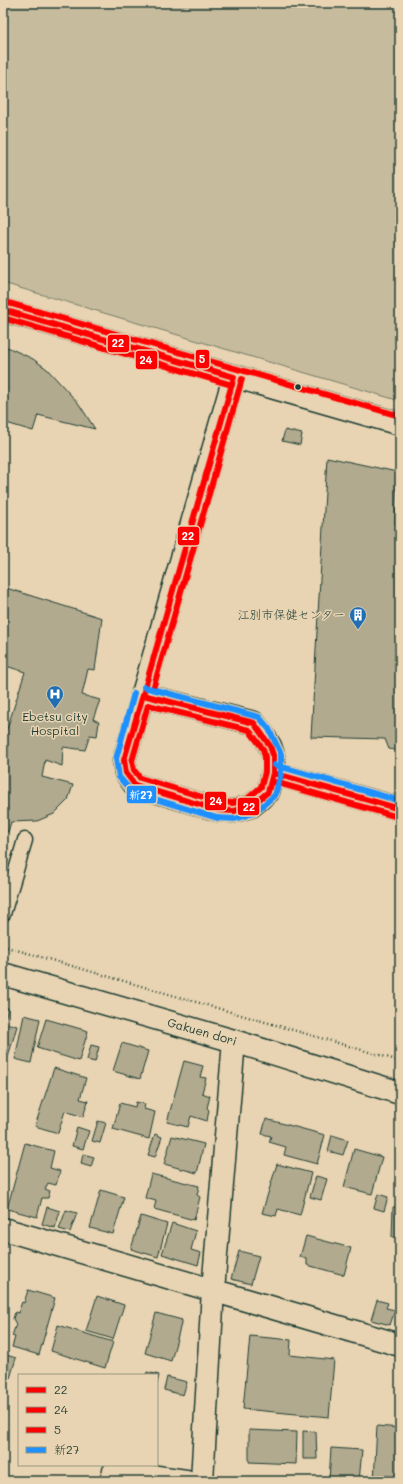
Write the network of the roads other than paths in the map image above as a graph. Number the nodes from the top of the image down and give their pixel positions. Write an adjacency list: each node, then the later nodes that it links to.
1 (3, 310): 2 (street)
2 (234, 377): 3 (street); 4 (street)
3 (400, 424)
4 (142, 695): 5 (street); 5 (street)
5 (273, 773): 6 (street)
6 (400, 809)
7 (25, 840): 8 (lane)
8 (3, 914)
9 (3, 974): 10 (street, Gakuen dori)
10 (234, 1041): 11 (street, Gakuen dori); 13 (street)
11 (400, 1092)
12 (3, 1229): 13 (street)
13 (213, 1290): 14 (street); 17 (street)
14 (400, 1345)
15 (111, 1481): 16 (street)
16 (186, 1481)
17 (202, 1481)

